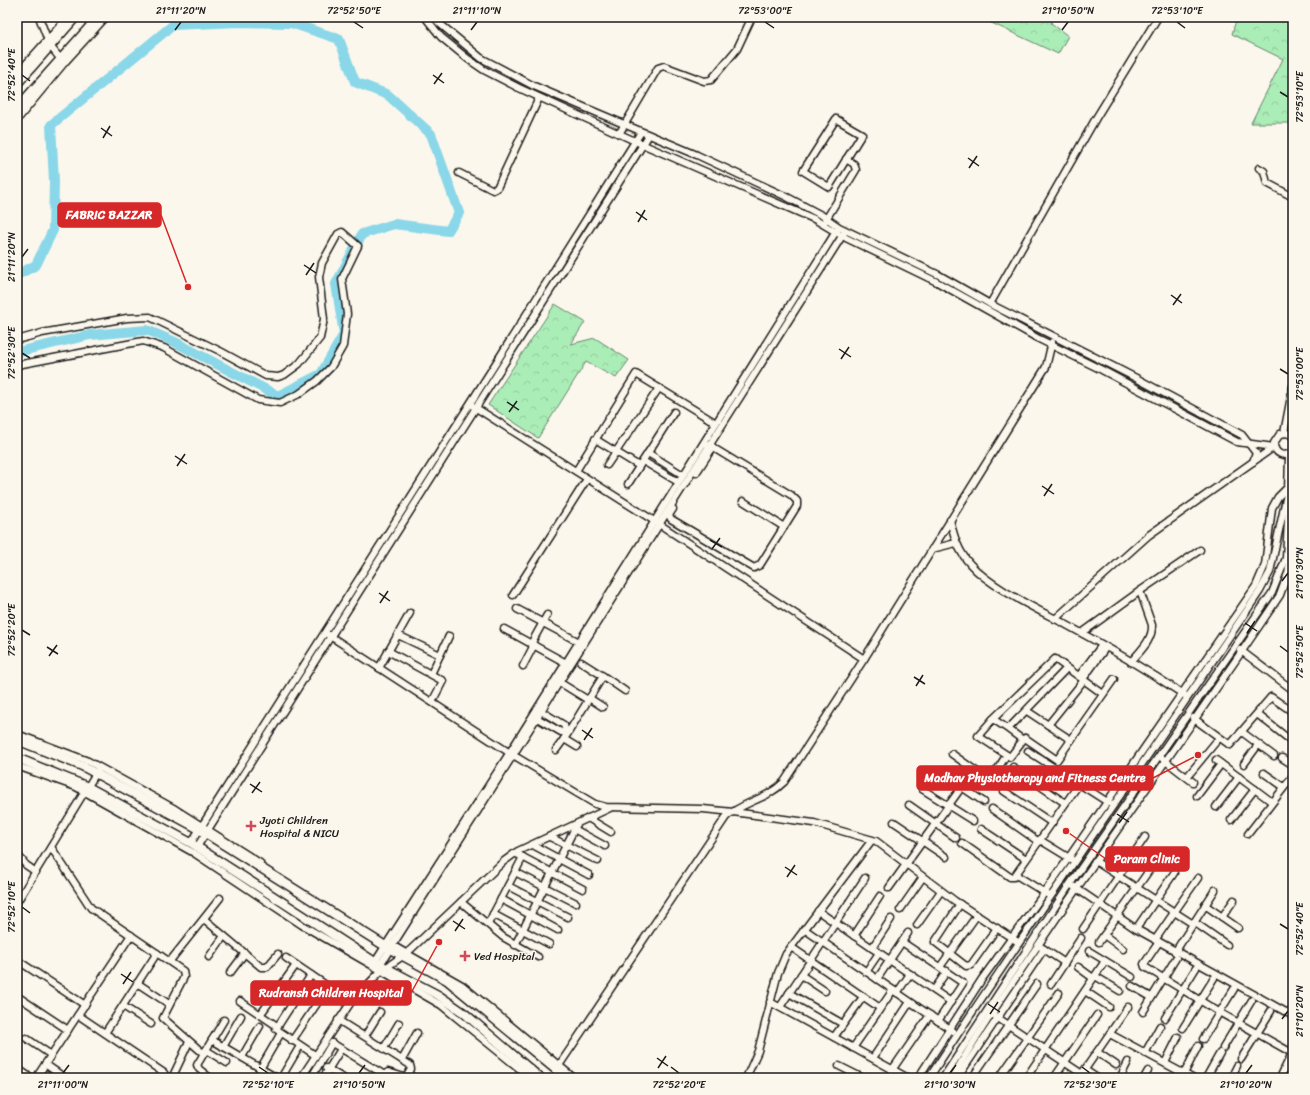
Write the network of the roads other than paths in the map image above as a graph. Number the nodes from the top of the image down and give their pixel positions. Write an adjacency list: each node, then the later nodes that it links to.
1 (39, 17): 10 (street)
2 (68, 17): 10 (street)
3 (75, 17): 10 (highway)
4 (99, 17): 12 (highway)
5 (106, 17): 12 (street)
6 (425, 17): 13 (street)
7 (434, 17): 11 (street)
8 (752, 17): 19 (street)
9 (1158, 17): 33 (street)
10 (49, 43): 12 (street); 14 (street); 15 (highway)
11 (481, 58): 13 (street); 19 (street)
12 (62, 62): 17 (highway); 18 (street)
13 (476, 65): 16 (street)
14 (17, 74)
15 (17, 83)
16 (539, 98): 22 (street); 28 (street)
17 (17, 109)
18 (17, 120)
19 (624, 124): 20 (street); 22 (street)
20 (641, 132): 21 (street); 23 (street)
21 (649, 134): 24 (street); 30 (street)
22 (622, 135): 23 (street); 25 (street)
23 (635, 141): 24 (street); 25 (street)
24 (642, 144): 31 (street); 40 (street)
25 (629, 151): 40 (street)
26 (846, 159): 26 (street); 30 (street)
27 (1259, 168): 29 (street)
28 (459, 173)
29 (1293, 197)
30 (827, 218): 31 (street); 32 (street)
31 (824, 224): 32 (street)
32 (841, 231): 33 (street); 36 (street); 42 (street); 47 (street)
33 (990, 304): 34 (street)
34 (1052, 336): 36 (street); 46 (street)
35 (18, 340): 37 (street)
36 (1051, 345): 46 (street); 63 (street)
37 (17, 365)
38 (1293, 386): 43 (street)
39 (658, 388): 42 (street); 45 (street); 49 (street)
40 (473, 406): 55 (street); 80 (street); 84 (street)
41 (674, 412): 50 (street)
42 (716, 423): 47 (street)
43 (1284, 433): 44 (street); 48 (street)
44 (1293, 436)
45 (595, 439): 49 (street); 55 (street)
46 (1248, 443): 48 (street); 52 (street)
47 (709, 445): 56 (street); 64 (street); 65 (street); 66 (street)
48 (1274, 447): 51 (street); 52 (street)
49 (615, 452): 53 (street); 54 (street)
50 (648, 453): 53 (street); 56 (street)
51 (1291, 453): 60 (street)
52 (1253, 462): 77 (street)
53 (641, 464): 58 (street); 59 (street)
54 (607, 465)
55 (576, 471): 57 (street)
56 (683, 475): 58 (street)
57 (587, 478): 64 (street); 73 (street)
58 (678, 482): 64 (street)
59 (628, 484)
60 (1290, 487): 62 (street); 107 (street); 108 (street)
61 (743, 501): 65 (street)
62 (1291, 501): 88 (street)
63 (950, 520): 68 (street); 70 (street)
64 (656, 523): 67 (street); 85 (street); 103 (street)
65 (784, 527): 66 (street)
66 (689, 530): 67 (street)
67 (682, 540): 92 (street)
68 (956, 542): 70 (street); 77 (street)
69 (1293, 545): 90 (street)
70 (932, 549): 92 (street)
71 (1200, 550): 72 (street)
72 (1140, 591): 81 (street); 94 (street)
73 (513, 595)
74 (517, 609): 78 (street)
75 (410, 613): 82 (street)
76 (546, 615): 78 (street)
77 (1055, 619): 81 (street)
78 (542, 622): 85 (street); 86 (street)
79 (504, 629): 86 (street)
80 (325, 632): 84 (street); 187 (street)
81 (1082, 633): 87 (street)
82 (398, 635): 89 (street); 91 (street)
83 (449, 636): 91 (street)
84 (331, 637): 97 (street); 187 (street)
85 (579, 642): 95 (street)
86 (532, 645): 95 (street); 96 (street)
87 (1104, 646): 94 (street); 101 (street)
88 (1236, 647): 90 (street); 111 (street)
89 (388, 652): 97 (street); 99 (street)
90 (1242, 652): 104 (street); 113 (street)
91 (440, 655): 99 (street)
92 (864, 659): 179 (street)
93 (581, 662): 100 (street)
94 (1131, 662): 107 (street)
95 (566, 663): 137 (street)
96 (523, 666)
97 (379, 668): 110 (street)
98 (1067, 668): 101 (street); 115 (street); 120 (street)
99 (431, 674): 110 (street)
100 (603, 676): 105 (street); 109 (street)
101 (1082, 678): 106 (street); 122 (street)
102 (1114, 679): 106 (street)
103 (559, 682): 109 (street); 114 (street)
104 (1293, 690)
105 (625, 691)
106 (1103, 694): 131 (street)
107 (1183, 694): 108 (street); 170 (street)
108 (1189, 698): 111 (street); 175 (street)
109 (589, 699): 112 (street); 124 (street)
110 (432, 702): 137 (street)
111 (1196, 704): 113 (street); 118 (street)
112 (603, 707)
113 (1203, 709): 121 (street)
114 (541, 711): 119 (street); 124 (street)
115 (1026, 711): 122 (street); 123 (street)
116 (1293, 712): 117 (street)
117 (1257, 714): 125 (street); 132 (street)
118 (1188, 715): 121 (street); 139 (street)
119 (537, 718): 124 (street); 137 (street)
120 (993, 719): 123 (street); 130 (street)
121 (1195, 720): 127 (street); 145 (street)
122 (1048, 725): 131 (street)
123 (1008, 729): 130 (street)
124 (567, 732): 128 (street)
125 (1242, 732): 127 (street); 133 (street)
126 (17, 734): 151 (street)
127 (1219, 738): 156 (street)
128 (564, 739): 134 (street); 135 (street)
129 (17, 740): 151 (main road)
130 (1023, 740): 131 (street)
131 (1071, 740)
132 (1290, 740)
133 (1258, 745): 140 (street); 147 (street)
134 (577, 747)
135 (556, 750)
136 (1028, 751): 160 (street)
137 (512, 753): 176 (street); 286 (street)
138 (952, 754): 152 (street)
139 (1159, 756): 145 (street); 227 (street)
140 (1274, 756)
141 (17, 758): 164 (main road)
142 (1282, 758): 148 (street)
143 (1004, 759): 158 (street)
144 (1216, 760): 146 (street)
145 (1165, 761): 156 (street); 212 (street)
146 (1221, 764): 157 (street); 168 (street)
147 (1244, 764)
148 (1293, 765)
149 (17, 766): 164 (street)
150 (1013, 767): 172 (street)
151 (98, 770): 164 (street); 187 (main road)
152 (974, 770): 158 (street); 162 (street)
153 (938, 771): 162 (street)
154 (1264, 773): 163 (street)
155 (1293, 776): 163 (street)
156 (1187, 777): 159 (street)
157 (1239, 777): 166 (street); 177 (street)
158 (990, 781): 161 (street)
159 (1193, 782)
160 (1079, 784): 170 (street); 172 (street)
161 (997, 786)
162 (962, 787): 169 (street); 174 (street)
163 (1284, 787): 171 (street)
164 (86, 789): 198 (main road); 202 (street); 312 (street)
165 (922, 789): 174 (street)
166 (1255, 789): 171 (street); 181 (street)
167 (1004, 791): 184 (street)
168 (1196, 796)
169 (984, 802)
170 (1107, 802): 175 (street); 209 (street)
171 (1272, 802): 190 (street)
172 (1065, 803): 184 (street)
173 (909, 805): 185 (street)
174 (948, 806): 182 (street); 185 (street)
175 (1113, 806): 213 (street)
176 (612, 807): 179 (street); 180 (street)
177 (1216, 807)
178 (992, 809): 196 (street)
179 (732, 812): 194 (street); 427 (street)
180 (588, 818): 186 (street); 189 (street)
181 (1231, 820)
182 (973, 821)
183 (894, 822): 195 (street)
184 (1052, 823): 196 (street)
185 (935, 824): 193 (street); 195 (street)
186 (575, 826): 191 (street); 200 (street); 201 (street)
187 (204, 829): 198 (street); 286 (main road)
188 (981, 829): 210 (street)
189 (611, 832)
190 (1248, 834)
191 (550, 837): 199 (street); 200 (street)
192 (1146, 837): 222 (street)
193 (956, 838)
194 (872, 840): 214 (street); 251 (street)
195 (922, 841): 207 (street); 214 (street)
196 (1039, 841): 209 (street); 210 (street)
197 (962, 844): 220 (street)
198 (194, 845): 312 (main road)
199 (533, 845): 204 (street); 208 (street)
200 (566, 845): 208 (street); 211 (street)
201 (605, 846)
202 (51, 847): 215 (street); 273 (street)
203 (1162, 852): 229 (street)
204 (515, 853): 206 (street); 244 (street)
205 (17, 854): 215 (street)
206 (523, 857): 216 (street); 217 (street)
207 (946, 857)
208 (559, 858): 217 (street); 219 (street)
209 (1068, 858): 213 (street); 221 (street)
210 (1026, 860): 220 (street)
211 (598, 861)
212 (1095, 861): 222 (street); 232 (street)
213 (1075, 862): 226 (street)
214 (906, 863): 223 (street); 231 (street)
215 (36, 872): 236 (street)
216 (515, 872): 228 (street); 230 (street)
217 (552, 873): 230 (street); 233 (street)
218 (1174, 873): 241 (street)
219 (590, 875)
220 (1016, 875): 237 (street)
221 (1057, 875): 226 (street); 237 (street)
222 (1118, 876): 229 (street); 248 (street)
223 (923, 877): 235 (street); 250 (street)
224 (865, 878): 261 (street)
225 (1198, 878): 252 (street)
226 (1063, 879): 227 (street); 237 (street)
227 (1070, 884): 232 (street); 279 (street)
228 (508, 886): 240 (street); 245 (street)
229 (1137, 887): 241 (street); 256 (street)
230 (544, 888): 245 (street); 246 (street)
231 (889, 888)
232 (1076, 888): 248 (street); 288 (street)
233 (583, 890)
234 (1216, 890): 249 (street)
235 (941, 891): 247 (street); 264 (street)
236 (20, 892): 243 (street)
237 (1048, 894): 277 (street); 283 (street)
238 (880, 896): 275 (street)
239 (220, 898): 259 (street)
240 (500, 899): 253 (street); 255 (street)
241 (1156, 900): 252 (street); 269 (street)
242 (1234, 900): 258 (street)
243 (17, 902)
244 (461, 902): 263 (street); 299 (street)
245 (537, 902): 255 (street); 257 (street)
246 (576, 903)
247 (960, 904): 254 (street); 300 (street)
248 (1099, 904): 256 (street); 268 (street)
249 (1205, 905): 258 (street); 262 (street)
250 (900, 910)
251 (818, 911): 261 (street); 267 (street)
252 (1174, 912): 262 (street); 280 (street)
253 (493, 914): 263 (street); 270 (street)
254 (977, 915): 265 (street); 300 (street)
255 (530, 916): 270 (street); 271 (street)
256 (1117, 916): 269 (street); 276 (street)
257 (568, 917)
258 (1222, 917): 266 (street)
259 (204, 918): 274 (street); 307 (street)
260 (891, 919): 291 (street)
261 (835, 923): 275 (street); 281 (street)
262 (1193, 923): 289 (street); 301 (street)
263 (488, 924): 287 (street)
264 (917, 926)
265 (997, 928): 277 (street); 300 (street)
266 (1238, 928)
267 (804, 929): 281 (street); 290 (street)
268 (1082, 929)
269 (1136, 929): 280 (street)
270 (523, 930): 285 (street); 287 (street)
271 (558, 930)
272 (908, 933): 282 (street)
273 (131, 935): 295 (street); 352 (street)
274 (224, 936): 297 (street); 303 (street)
275 (854, 936): 291 (street)
276 (1104, 936): 284 (street); 293 (street)
277 (1011, 937): 283 (street); 382 (street)
278 (1081, 938): 310 (street)
279 (1032, 941): 288 (street); 363 (street)
280 (1157, 941): 301 (street); 324 (street)
281 (823, 942): 308 (street); 317 (street)
282 (902, 942): 306 (street); 313 (street)
283 (1018, 942): 388 (street)
284 (1099, 942)
285 (549, 944)
286 (388, 945): 299 (main road); 312 (street)
287 (515, 945): 302 (street)
288 (1038, 945): 292 (street); 363 (street)
289 (1227, 945)
290 (790, 947): 308 (street); 348 (street)
291 (872, 948): 296 (street)
292 (1044, 949): 310 (street); 363 (street)
293 (1123, 949)
294 (1089, 951): 309 (street)
295 (157, 953): 307 (street); 327 (street)
296 (879, 953): 306 (street); 317 (street)
297 (245, 954): 298 (street); 318 (street)
298 (278, 954)
299 (405, 954): 312 (street); 427 (main road)
300 (950, 954): 313 (street)
301 (1175, 955): 324 (street); 368 (street)
302 (538, 956)
303 (209, 957)
304 (286, 958): 311 (street)
305 (17, 960): 352 (street)
306 (890, 960): 319 (street); 326 (street)
307 (170, 961): 351 (street)
308 (810, 961): 321 (street); 342 (street)
309 (1105, 961): 322 (street); 323 (street)
310 (1065, 963): 329 (street)
311 (296, 965): 320 (street); 362 (street)
312 (380, 966): 347 (street); 448 (street); 449 (main road)
313 (940, 967): 316 (street)
314 (1078, 967): 322 (street)
315 (1196, 968): 334 (street)
316 (946, 971): 333 (street); 350 (street)
317 (866, 972): 326 (street)
318 (230, 973)
319 (910, 974): 333 (street); 336 (street)
320 (311, 975): 331 (street); 379 (street)
321 (801, 975): 335 (street); 339 (street)
322 (1094, 977): 337 (street); 338 (street)
323 (1132, 977)
324 (1163, 978): 334 (street); 343 (street)
325 (1214, 978): 346 (street)
326 (877, 979): 336 (street)
327 (137, 983): 351 (street); 353 (street)
328 (1037, 984): 377 (street)
329 (1051, 984)
330 (1132, 986): 343 (street)
331 (328, 987): 347 (street); 397 (street)
332 (1234, 989): 361 (street)
333 (934, 990): 350 (street)
334 (1184, 990): 346 (street); 369 (street)
335 (825, 991)
336 (895, 991): 349 (street); 357 (street)
337 (1085, 991): 355 (street); 405 (street)
338 (1120, 991)
339 (789, 993): 354 (street); 376 (street)
340 (1059, 994): 392 (street)
341 (17, 996): 383 (street)
342 (863, 997): 357 (street); 376 (street)
343 (1151, 997): 360 (street)
344 (1252, 1000): 374 (street)
345 (240, 1001): 362 (street)
346 (1200, 1001): 361 (street); 381 (street)
347 (351, 1002): 371 (street)
348 (770, 1002): 354 (street); 452 (street)
349 (910, 1002): 367 (street); 413 (street)
350 (951, 1002): 372 (street)
351 (169, 1004): 398 (street)
352 (85, 1005): 364 (street)
353 (122, 1006): 375 (street); 384 (street)
354 (780, 1007): 391 (street)
355 (1109, 1007)
356 (1128, 1007): 389 (street)
357 (880, 1008): 403 (street)
358 (1271, 1011): 387 (street)
359 (380, 1012): 390 (street)
360 (1143, 1012)
361 (1219, 1012): 374 (street); 395 (street)
362 (260, 1014): 379 (street)
363 (993, 1014): 377 (street); 431 (street); 431 (street)
364 (78, 1015): 383 (street); 384 (street)
365 (1097, 1015): 416 (street)
366 (241, 1016): 399 (street)
367 (930, 1016): 372 (street); 429 (street)
368 (1293, 1016)
369 (1165, 1018)
370 (224, 1020): 396 (street)
371 (338, 1020): 390 (street); 411 (street)
372 (938, 1021): 382 (street)
373 (399, 1023): 402 (street)
374 (1238, 1023): 387 (street); 468 (street)
375 (151, 1024)
376 (844, 1024): 391 (street)
377 (1009, 1025): 392 (street); 460 (street)
378 (260, 1026): 412 (street)
379 (277, 1026): 385 (street)
380 (1160, 1026): 409 (street)
381 (1183, 1028)
382 (949, 1029): 388 (street); 456 (street)
383 (68, 1030): 410 (street)
384 (105, 1033): 438 (street)
385 (280, 1033): 397 (street); 426 (street)
386 (417, 1033): 415 (street)
387 (1257, 1033): 408 (street); 414 (street)
388 (957, 1034): 457 (street)
389 (1110, 1034): 407 (street); 409 (street)
390 (365, 1036): 402 (street)
391 (834, 1037): 403 (street)
392 (1027, 1037): 405 (street); 461 (street)
393 (1178, 1037): 419 (street)
394 (26, 1038): 410 (street)
395 (1203, 1039)
396 (212, 1040): 399 (street); 406 (street)
397 (292, 1041): 400 (street)
398 (189, 1042): 406 (street); 439 (street)
399 (223, 1046): 412 (street)
400 (300, 1046): 411 (street); 442 (street)
401 (1198, 1046): 433 (street)
402 (384, 1048): 415 (street)
403 (853, 1048): 413 (street)
404 (341, 1049): 421 (street); 428 (street); 434 (street)
405 (1045, 1049): 416 (street); 462 (street)
406 (204, 1052): 418 (street); 440 (street)
407 (1097, 1052): 422 (street); 432 (street)
408 (1293, 1052): 470 (street)
409 (1145, 1053): 419 (street)
410 (51, 1054): 420 (street)
411 (315, 1056): 443 (street)
412 (242, 1057): 426 (street)
413 (873, 1058): 429 (street)
414 (1241, 1059)
415 (402, 1060): 447 (street)
416 (1064, 1062): 432 (street); 463 (street)
417 (1128, 1062): 465 (street)
418 (227, 1063)
419 (1164, 1063): 433 (street)
420 (45, 1064): 436 (street); 437 (street)
421 (320, 1064): 428 (street); 444 (street)
422 (1116, 1065)
423 (839, 1066): 453 (street)
424 (1237, 1066): 469 (street)
425 (17, 1068): 435 (street)
426 (260, 1068): 441 (street)
427 (558, 1068): 450 (main road); 451 (street)
428 (328, 1069): 445 (street); 446 (street)
429 (894, 1070): 454 (street); 455 (street)
430 (1148, 1071): 466 (street)
431 (955, 1072): 458 (street); 459 (street); 460 (street)
432 (1082, 1074): 464 (street)
433 (1184, 1074): 467 (street)
434 (381, 1076): 447 (street)
435 (31, 1078)
436 (36, 1078)
437 (65, 1078)
438 (166, 1078)
439 (172, 1078)
440 (210, 1078)
441 (277, 1078)
442 (281, 1078)
443 (301, 1078)
444 (311, 1078)
445 (322, 1078)
446 (343, 1078)
447 (407, 1078)
448 (531, 1078)
449 (540, 1078)
450 (566, 1078)
451 (574, 1078)
452 (746, 1078)
453 (863, 1078)
454 (891, 1078)
455 (908, 1078)
456 (918, 1078)
457 (929, 1078)
458 (943, 1078)
459 (952, 1078)
460 (973, 1078)
461 (999, 1078)
462 (1026, 1078)
463 (1054, 1078)
464 (1097, 1078)
465 (1120, 1078)
466 (1144, 1078)
467 (1192, 1078)
468 (1206, 1078)
469 (1231, 1078)
470 (1280, 1078)

